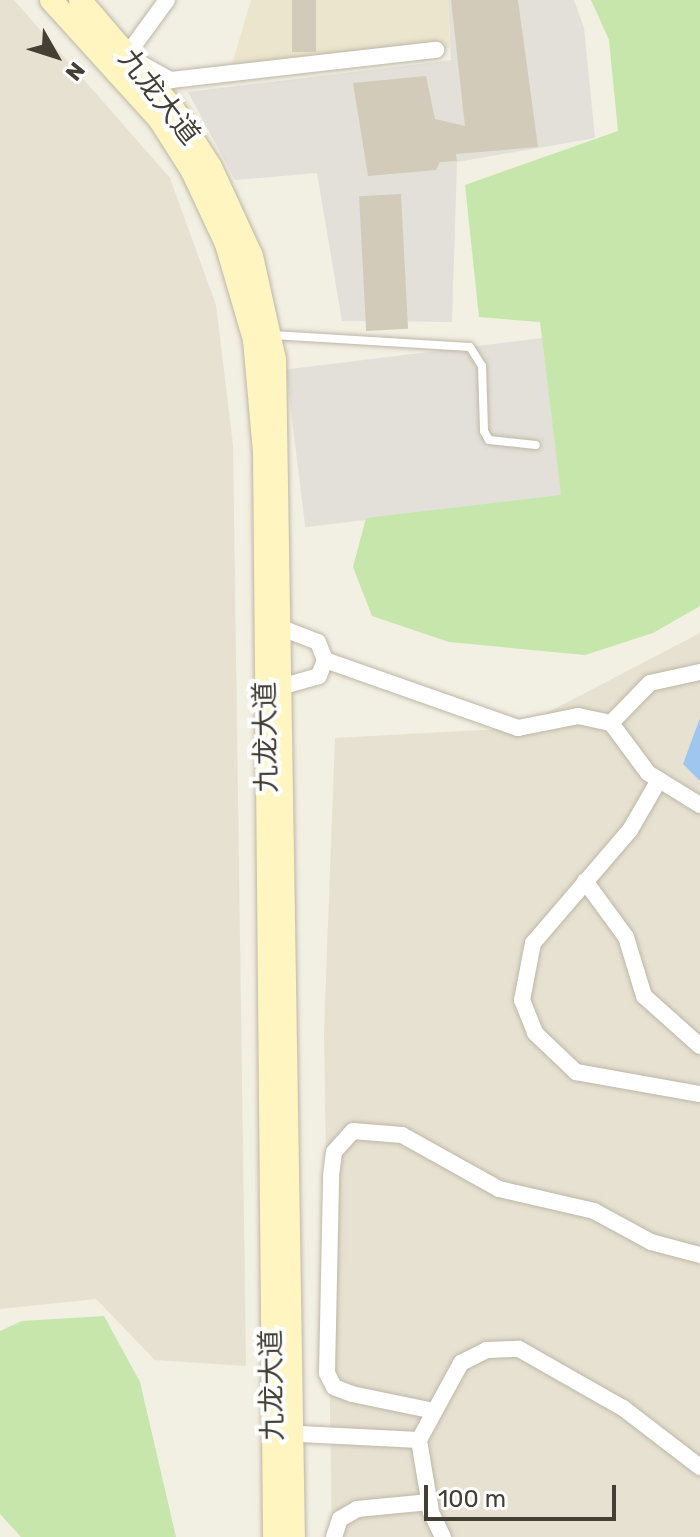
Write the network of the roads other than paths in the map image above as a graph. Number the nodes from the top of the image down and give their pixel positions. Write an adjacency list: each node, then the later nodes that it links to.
1 (51, 0): 5 (main road, 九龙大道)
2 (80, 0): 5 (main road, 九龙大道)
3 (167, 0): 5 (street)
4 (436, 50): 5 (street)
5 (121, 63): 6 (main road, 九龙大道); 10 (main road, 九龙大道)
6 (271, 335): 7 (lane); 8 (main road, 九龙大道)
7 (536, 445)
8 (284, 629): 9 (street); 10 (main road, 九龙大道)
9 (325, 660): 12 (street); 13 (street)
10 (275, 663): 12 (main road, 九龙大道); 21 (main road, 九龙大道)
11 (700, 672): 13 (street)
12 (285, 686): 21 (main road, 九龙大道)
13 (611, 723): 14 (street)
14 (659, 780): 15 (street); 16 (street)
15 (700, 805)
16 (585, 881): 17 (street); 18 (street)
17 (700, 1046)
18 (700, 1094)
19 (700, 1255): 20 (street)
20 (434, 1411): 22 (street); 23 (street)
21 (283, 1433): 22 (street); 25 (main road, 九龙大道); 26 (main road, 九龙大道)
22 (419, 1440): 24 (street)
23 (700, 1467)
24 (430, 1502): 27 (street); 28 (street)
25 (274, 1537)
26 (294, 1537)
27 (334, 1537)
28 (443, 1537)

